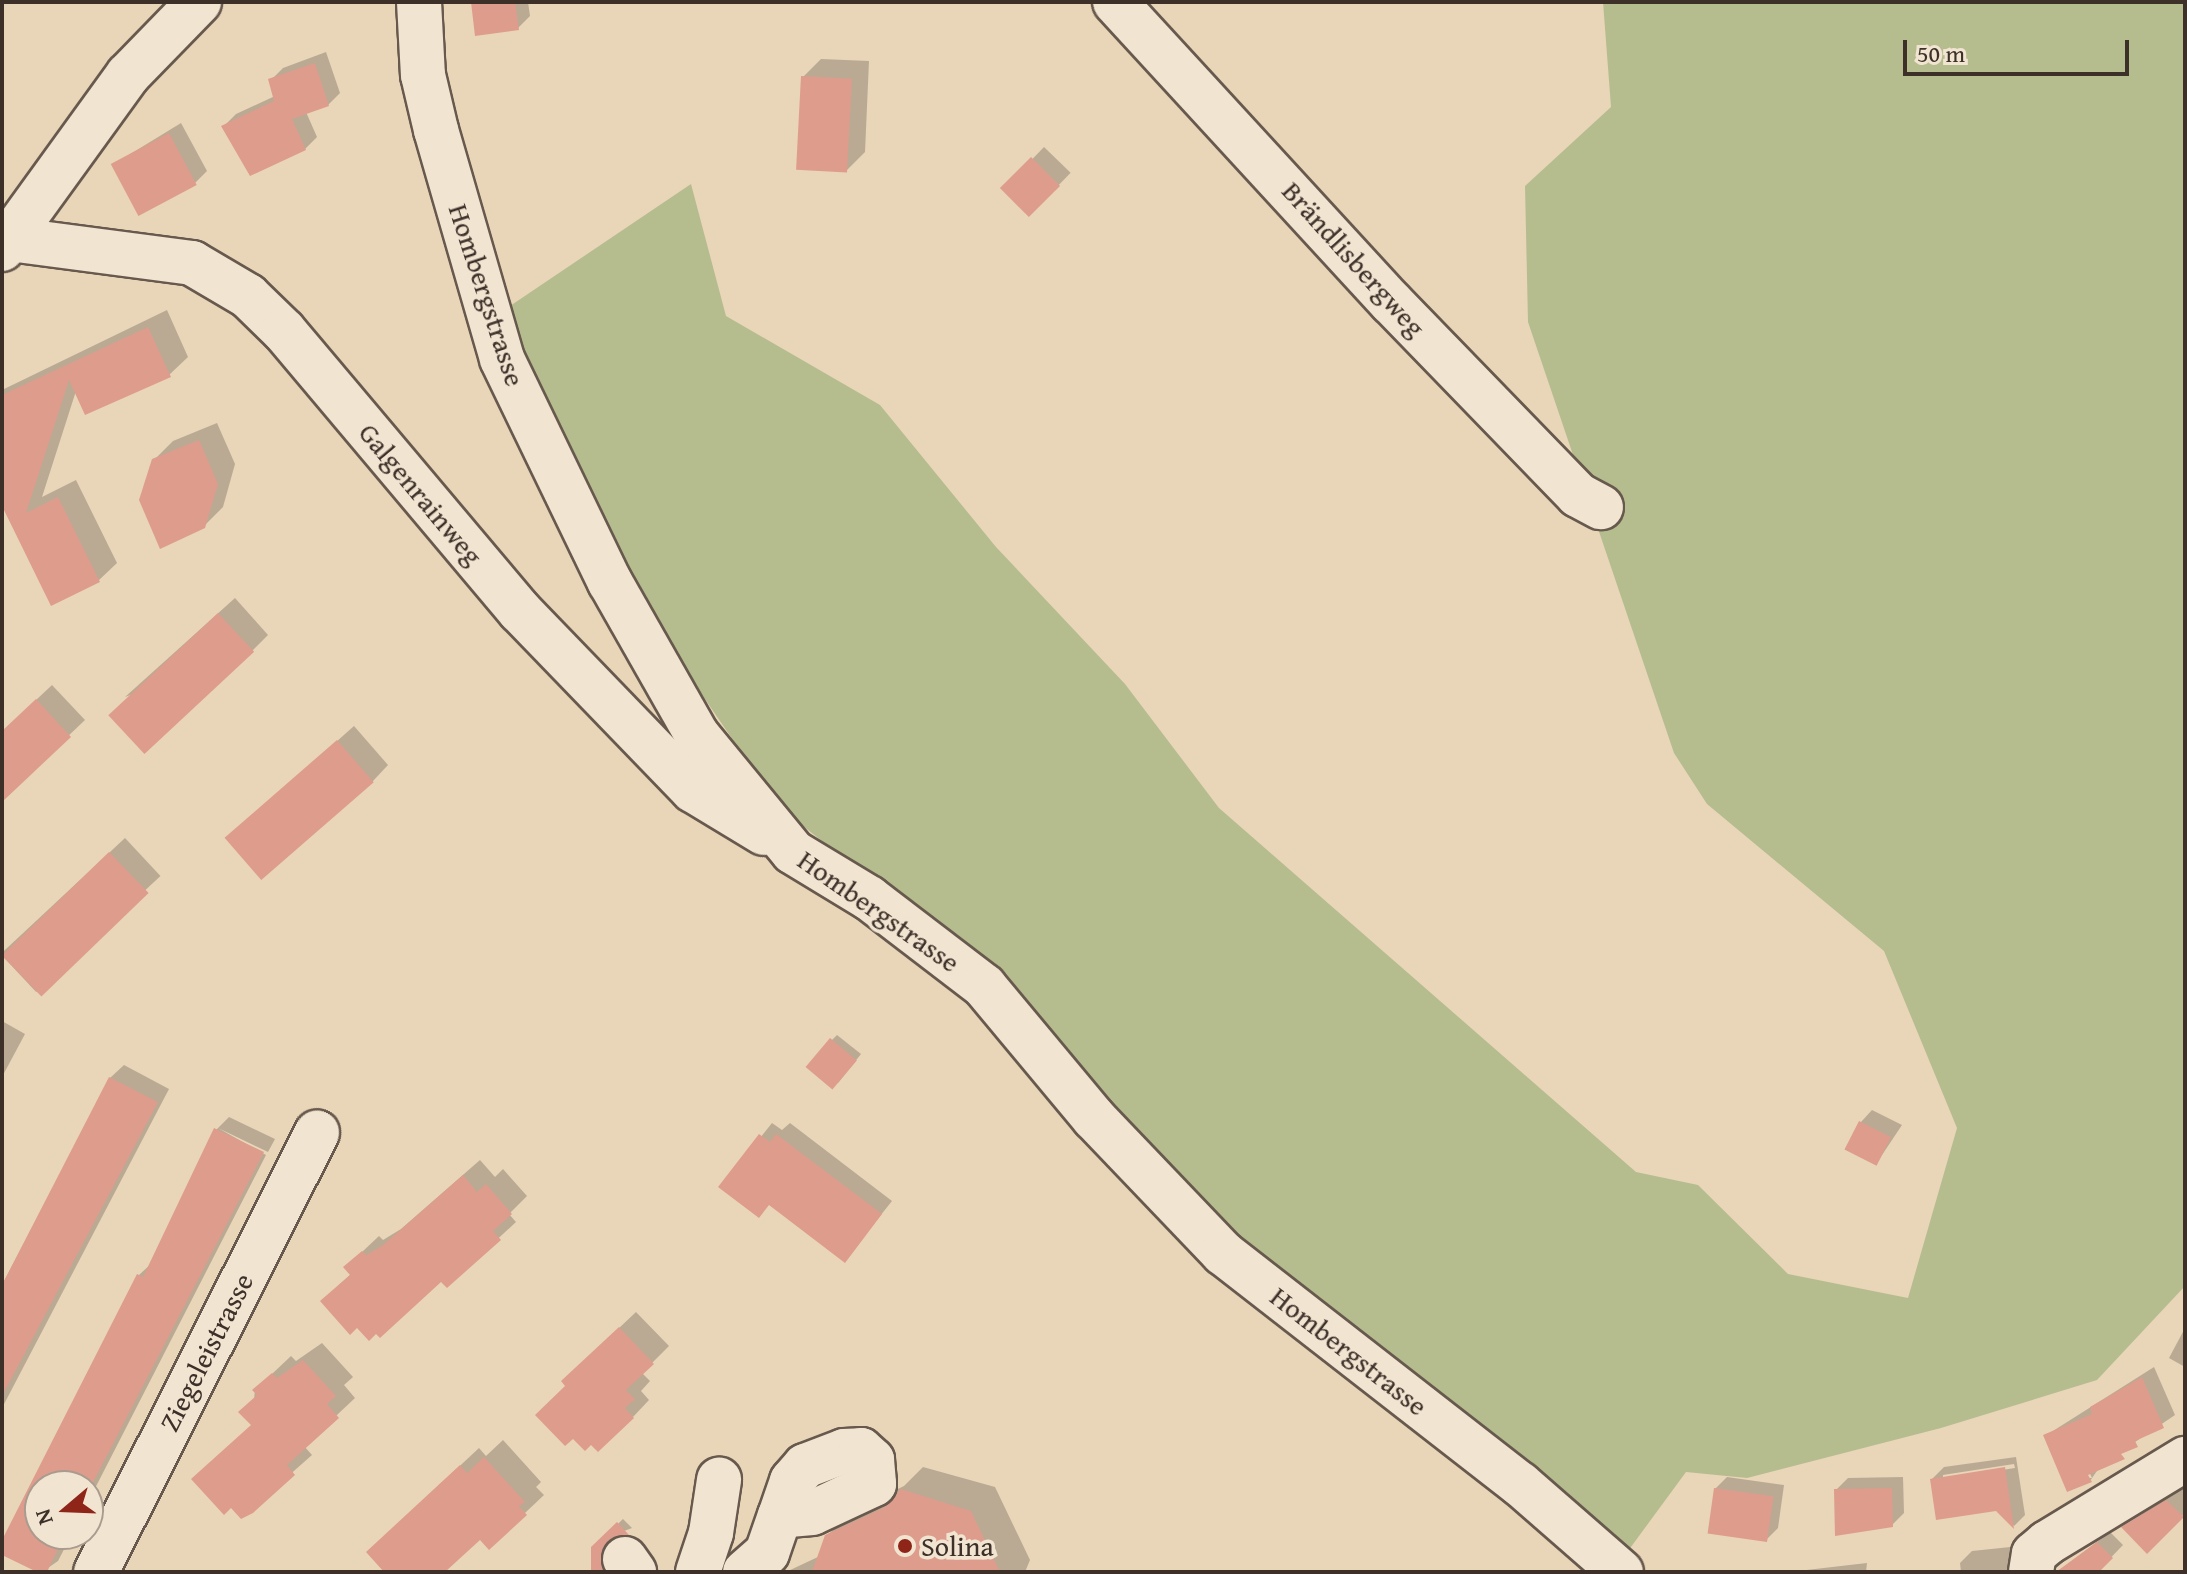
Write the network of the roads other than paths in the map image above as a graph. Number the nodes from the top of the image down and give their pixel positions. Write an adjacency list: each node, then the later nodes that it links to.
1 (199, 2): 4 (street)
2 (419, 2): 6 (street, Hombergstrasse)
3 (1115, 2): 5 (street, Brändlisbergweg)
4 (5, 242): 6 (street, Galgenrainweg)
5 (1601, 507)
6 (793, 852): 14 (street, Hombergstrasse)
7 (317, 1132): 11 (street, Ziegeleistrasse)
8 (2185, 1459): 15 (street)
9 (719, 1480): 12 (street)
10 (780, 1516): 13 (street)
11 (96, 1572)
12 (698, 1572)
13 (745, 1572)
14 (1621, 1572)
15 (2031, 1572)

